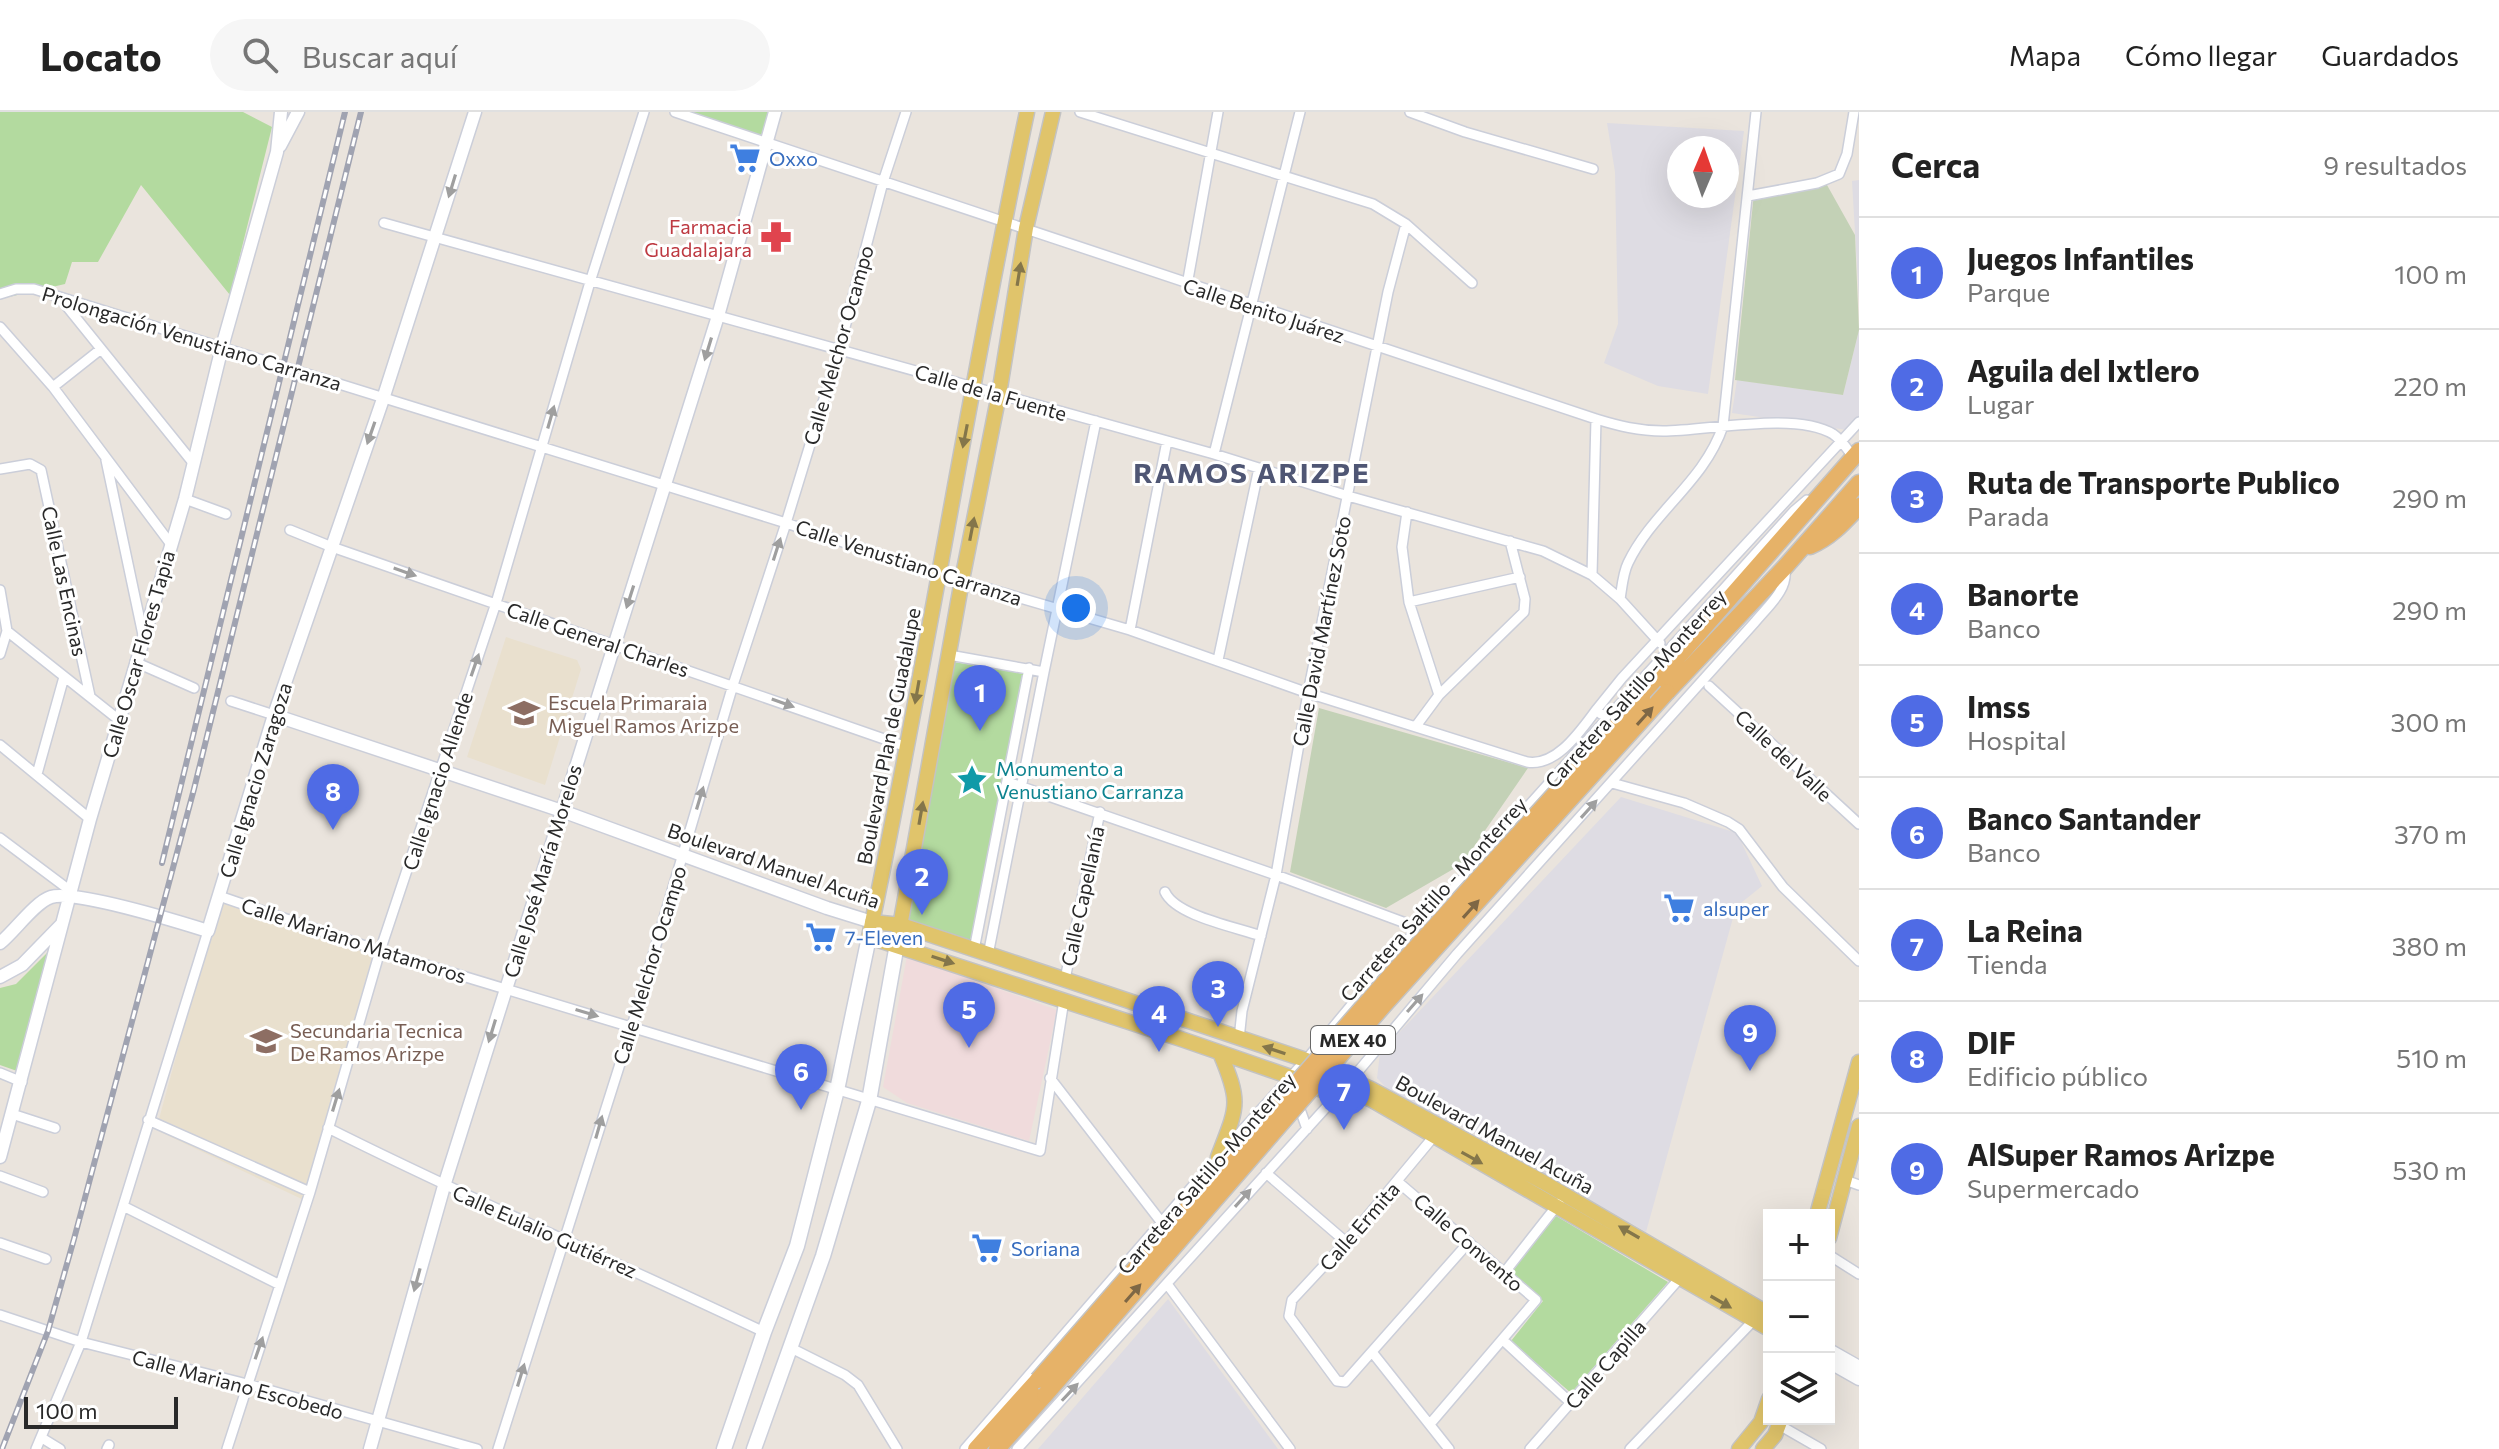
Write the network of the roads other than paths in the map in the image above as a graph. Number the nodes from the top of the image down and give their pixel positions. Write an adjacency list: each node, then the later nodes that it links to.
1 (281, 112): 17 (street, Calle Oscar Flores Tapia)
2 (298, 112): 17 (street, Calle Oscar Flores Tapia)
3 (475, 112): 27 (street, Calle Ignacio Zaragoza, one-way to 27)
4 (644, 112): 28 (street, Calle Ignacio Allende)
5 (675, 112): 16 (street, Calle Benito Juárez)
6 (775, 112): 16 (street, Calle José María Morelos)
7 (906, 112): 21 (street, Calle Melchor Ocampo)
8 (1027, 112): 23 (main road, Boulevard Plan de Guadalupe)
9 (1053, 112): 26 (main road)
10 (1080, 112): 18 (street)
11 (1218, 112): 18 (street)
12 (1300, 112): 20 (street)
13 (1410, 112): 19 (street)
14 (1756, 112): 22 (street)
15 (1854, 112): 22 (street)
16 (766, 141): 21 (street, Calle Benito Juárez); 34 (street, Calle José María Morelos)
17 (277, 152): 36 (street, Calle Oscar Flores Tapia)
18 (1210, 152): 20 (street); 30 (street)
19 (1593, 169)
20 (1285, 175): 25 (street); 33 (street)
21 (883, 182): 23 (street, Calle Benito Juárez); 39 (street, Calle Melchor Ocampo)
22 (1748, 196): 47 (street)
23 (1004, 220): 26 (street, Calle Benito Juárez); 41 (main road, Boulevard Plan de Guadalupe)
24 (384, 223): 27 (street, Calle de la Fuente)
25 (1406, 224): 29 (street); 37 (street, Calle David Martínez Soto)
26 (1026, 228): 30 (street, Calle Benito Juárez); 42 (main road, one-way to 26)
27 (436, 238): 28 (street, Calle de la Fuente); 43 (street, Calle Ignacio Zaragoza)
28 (590, 282): 34 (street, Calle de la Fuente); 50 (street, Calle Ignacio Allende, one-way to 28)
29 (1472, 283)
30 (1187, 285): 33 (street, Calle Benito Juárez)
31 (0, 294): 32 (street, Prolongación Venustiano Carranza)
32 (60, 298): 36 (street, Prolongación Venustiano Carranza); 38 (street)
33 (1253, 306): 37 (street, Calle Benito Juárez); 51 (street)
34 (718, 316): 39 (street, Calle de la Fuente); 59 (street, Calle José María Morelos, one-way to 59)
35 (0, 327): 40 (street)
36 (222, 347): 43 (street, Prolongación Venustiano Carranza); 54 (street, Calle Oscar Flores Tapia)
37 (1378, 347): 44 (street, Calle Benito Juárez); 60 (street, Calle David Martínez Soto)
38 (101, 349): 40 (street); 54 (street)
39 (839, 350): 41 (street, Calle de la Fuente); 65 (street, Calle Melchor Ocampo)
40 (53, 387): 53 (street)
41 (974, 387): 42 (street, Calle de la Fuente); 72 (main road, Boulevard Plan de Guadalupe, one-way to 72)
42 (999, 394): 45 (street, Calle de la Fuente); 75 (main road, one-way to 42)
43 (383, 399): 50 (street, Calle Venustiano Carranza); 69 (street, Calle Ignacio Zaragoza, one-way to 69)
44 (1596, 419): 47 (street, Calle Benito Juárez); 73 (street)
45 (1096, 421): 48 (street, Calle de la Fuente); 80 (street)
46 (1859, 422): 49 (street, Calle Venustiano Carranza)
47 (1723, 426): 49 (street, Calle Benito Juárez); 77 (street)
48 (1167, 441): 51 (street, Calle de la Fuente); 81 (street)
49 (1842, 441): 52 (street); 84 (street, Calle Venustiano Carranza)
50 (543, 446): 59 (street, Calle Venustiano Carranza); 79 (street, Calle Ignacio Allende)
51 (1214, 454): 55 (street, Calle de la Fuente)
52 (1856, 454): 57 (highway, Carretera Saltillo - Monterrey / MEX 40)
53 (105, 456): 68 (street); 83 (street)
54 (194, 464): 61 (street, Calle Oscar Flores Tapia)
55 (1259, 468): 60 (street, Calle de la Fuente); 88 (street)
56 (0, 469): 98 (street, Calle Las Encinas)
57 (1837, 475): 105 (street, Carretera Saltillo-Monterrey); 207 (highway, Carretera Saltillo - Monterrey / MEX 40, bridge)
58 (1859, 483): 70 (highway, Carretera Saltillo - Monterrey / MEX 40)
59 (666, 485): 65 (street, Calle Venustiano Carranza); 85 (street, Calle José María Morelos, one-way to 85)
60 (1348, 496): 63 (street, Calle de la Fuente); 96 (street, Calle David Martínez Soto)
61 (185, 499): 64 (street); 68 (street, Calle Oscar Flores Tapia)
62 (1859, 506): 70 (highway)
63 (1407, 512): 67 (street, Calle de la Fuente); 78 (street)
64 (226, 514)
65 (786, 523): 72 (street, Calle Venustiano Carranza); 93 (street, Calle Melchor Ocampo, one-way to 65)
66 (290, 530): 69 (street, Calle General Charles)
67 (1510, 541): 73 (street, Calle de la Fuente); 74 (street)
68 (170, 543): 83 (street, Calle Oscar Flores Tapia)
69 (332, 547): 79 (street, Calle General Charles, one-way to 79); 103 (street, Calle Ignacio Zaragoza)
70 (1801, 549): 71 (highway, Carretera Saltillo - Monterrey / MEX 40)
71 (1785, 567): 112 (street); 207 (highway, Carretera Saltillo - Monterrey / MEX 40, one-way to 71, bridge)
72 (938, 574): 75 (street, Calle Venustiano Carranza); 108 (main road, Boulevard Plan de Guadalupe, one-way to 108)
73 (1592, 575): 77 (street, Calle de la Fuente)
74 (1520, 577): 78 (street); 97 (street)
75 (962, 580): 80 (street, Calle Venustiano Carranza); 87 (main road)
76 (0, 590): 82 (street)
77 (1620, 599): 84 (street, Calle de la Fuente)
78 (1409, 602): 97 (street)
79 (496, 603): 85 (street, Calle General Charles); 109 (street, Calle Ignacio Allende, one-way to 79)
80 (1058, 610): 81 (street, Calle Venustiano Carranza); 91 (street)
81 (1130, 630): 88 (street, Calle Venustiano Carranza)
82 (7, 631): 86 (street); 92 (street)
83 (143, 635): 89 (street, Calle Oscar Flores Tapia)
84 (1658, 642): 101 (street, Calle Venustiano Carranza)
85 (614, 645): 93 (street, Calle General Charles); 114 (street, Calle José María Morelos)
86 (0, 654)
87 (949, 655): 90 (street); 130 (main road, one-way to 87)
88 (1218, 660): 96 (street, Calle Venustiano Carranza)
89 (135, 662): 95 (street); 104 (street, Calle Oscar Flores Tapia)
90 (1029, 668): 91 (street); 100 (street)
91 (1044, 672): 102 (street)
92 (64, 677): 98 (street); 110 (street)
93 (733, 685): 108 (street, Calle General Charles, one-way to 108); 121 (street, Calle Melchor Ocampo, one-way to 93)
94 (1709, 686): 117 (street, Calle del Valle)
95 (194, 688)
96 (1308, 693): 106 (street, Calle Venustiano Carranza); 122 (street, Calle David Martínez Soto)
97 (1439, 695): 106 (street)
98 (90, 696): 104 (street)
99 (231, 701): 103 (street, Boulevard Manuel Acuña)
100 (1022, 709): 102 (street); 111 (street)
101 (1597, 709): 105 (street); 106 (street, Calle Venustiano Carranza)
102 (1035, 712): 113 (street)
103 (274, 715): 109 (street, Boulevard Manuel Acuña); 125 (street, Calle Ignacio Zaragoza)
104 (119, 720): 116 (street, Calle Oscar Flores Tapia)
105 (1604, 720): 131 (street, Carretera Saltillo-Monterrey)
106 (1416, 726)
107 (0, 745): 110 (street)
108 (907, 747): 128 (main road, Boulevard Plan de Guadalupe)
109 (441, 770): 114 (street, Boulevard Manuel Acuña); 137 (street, Calle Ignacio Allende)
110 (37, 774): 116 (street)
111 (1008, 782): 113 (street); 118 (street)
112 (1612, 783): 139 (street); 147 (street, one-way to 112)
113 (1022, 786): 115 (street); 119 (street)
114 (562, 811): 121 (street, Boulevard Manuel Acuña); 142 (street, Calle José María Morelos)
115 (1100, 812): 122 (street); 141 (street, Calle Capellanía)
116 (90, 819): 124 (street, Calle Oscar Flores Tapia)
117 (1859, 824)
118 (998, 828): 119 (street); 126 (street)
119 (1012, 832): 127 (street)
120 (1, 840): 124 (street)
121 (682, 855): 128 (street, Boulevard Manuel Acuña); 145 (street, Calle Melchor Ocampo)
122 (1276, 875): 131 (street); 133 (street, Calle David Martínez Soto)
123 (1165, 892): 133 (street)
124 (71, 895): 129 (street, Calle Oscar Flores Tapia); 132 (street); 135 (street)
125 (219, 896): 132 (street, Calle Ignacio Zaragoza); 137 (street, Calle Mariano Matamoros)
126 (985, 896): 127 (street); 138 (street)
127 (998, 900): 138 (street)
128 (872, 922): 130 (main road, Boulevard Manuel Acuña); 134 (main road, Boulevard Plan de Guadalupe)
129 (63, 923): 140 (street); 155 (street, Calle Oscar Flores Tapia)
130 (901, 925): 136 (main road); 138 (main road, Boulevard Manuel Acuña)
131 (1419, 928): 144 (street, Carretera Saltillo-Monterrey)
132 (208, 931): 162 (street, Calle Ignacio Zaragoza)
133 (1261, 936): 146 (street, Calle David Martínez Soto)
134 (869, 937): 136 (main road, Boulevard Manuel Acuña); 156 (main road, Boulevard Plan de Guadalupe)
135 (0, 943)
136 (897, 944): 143 (main road, Boulevard Manuel Acuña, one-way to 143); 158 (main road)
137 (380, 951): 142 (street, Calle Mariano Matamoros); 165 (street, Calle Ignacio Allende, one-way to 137)
138 (981, 953): 141 (main road, Boulevard Manuel Acuña)
139 (1859, 961)
140 (0, 977)
141 (1065, 979): 146 (main road, Boulevard Manuel Acuña)
142 (505, 988): 145 (street, Calle Mariano Matamoros, one-way to 145); 174 (street, Calle José María Morelos, one-way to 174)
143 (1064, 1000): 148 (main road, Boulevard Manuel Acuña); 153 (street)
144 (1336, 1021): 147 (street); 149 (street, Carretera Saltillo-Monterrey)
145 (632, 1026): 156 (street, Calle Mariano Matamoros); 182 (street, Calle Melchor Ocampo, one-way to 145)
146 (1239, 1039): 149 (main road, Boulevard Manuel Acuña, one-way to 146)
147 (1381, 1043): 154 (street)
148 (1220, 1053): 152 (main road, Boulevard Manuel Acuña); 169 (main road)
149 (1306, 1060): 152 (street, Carretera Saltillo-Monterrey); 154 (main road, Boulevard Manuel Acuña)
150 (1859, 1062): 161 (main road)
151 (0, 1073): 155 (street)
152 (1291, 1077): 157 (main road, Boulevard Manuel Acuña); 159 (street, Carretera Saltillo-Monterrey)
153 (1050, 1078): 158 (street, Calle Mariano Matamoros); 181 (street)
154 (1350, 1081): 157 (street); 167 (main road, Boulevard Manuel Acuña)
155 (22, 1082): 160 (street, Calle Oscar Flores Tapia)
156 (837, 1090): 158 (street, Calle Mariano Matamoros); 197 (main road, Boulevard Plan de Guadalupe)
157 (1338, 1094): 166 (street); 167 (main road, Boulevard Manuel Acuña)
158 (869, 1101): 200 (main road)
159 (1268, 1101): 166 (street); 169 (street, Carretera Saltillo-Monterrey)
160 (12, 1114): 164 (street); 168 (street, Calle Oscar Flores Tapia)
161 (1842, 1119): 172 (main road); 179 (main road)
162 (148, 1120): 176 (street); 178 (street, Calle Ignacio Zaragoza)
163 (1859, 1126): 172 (main road)
164 (55, 1128)
165 (328, 1128): 174 (street, Calle Eulalio Gutiérrez); 176 (street, Calle Ignacio Allende)
166 (1307, 1129): 170 (street)
167 (1440, 1132): 173 (street, Calle Ermita); 177 (main road, Boulevard Manuel Acuña)
168 (0, 1157)
169 (1218, 1157): 181 (street, Carretera Saltillo-Monterrey)
170 (1266, 1173): 183 (street); 191 (street, one-way to 170)
171 (0, 1176): 175 (street)
172 (1851, 1177): 180 (main road)
173 (1398, 1182): 183 (street, Calle Ermita); 184 (street, Calle Convento)
174 (444, 1186): 182 (street, Calle Eulalio Gutiérrez); 210 (street, Calle José María Morelos, one-way to 210)
175 (43, 1192)
176 (310, 1192): 192 (street, Calle Ignacio Allende)
177 (1561, 1200): 188 (street); 190 (main road, Boulevard Manuel Acuña); 193 (main road, Boulevard Manuel Acuña, one-way to 177)
178 (123, 1206): 192 (street); 199 (street, Calle Ignacio Zaragoza)
179 (1819, 1209)
180 (1835, 1221)
181 (1162, 1223): 224 (street, Carretera Saltillo-Monterrey)
182 (565, 1238): 197 (street, Calle Eulalio Gutiérrez); 220 (street, Calle Melchor Ocampo, one-way to 182)
183 (1346, 1242): 201 (street, Calle Ermita)
184 (1469, 1242): 188 (street, Calle Convento); 201 (street)
185 (0, 1243): 186 (street)
186 (46, 1259)
187 (1835, 1259): 189 (street)
188 (1504, 1273): 198 (street, Calle Convento)
189 (1859, 1274)
190 (1679, 1279): 195 (main road, Boulevard Manuel Acuña, one-way to 195); 208 (street, Calle Capilla)
191 (1167, 1284): 227 (street, one-way to 191); 228 (street)
192 (280, 1285): 206 (street, Calle Ignacio Allende, one-way to 192)
193 (1763, 1311)
194 (0, 1315): 199 (street, Calle Mariano Escobedo)
195 (1753, 1321): 196 (main road, Boulevard Manuel Acuña); 231 (street)
196 (1763, 1326)
197 (764, 1332): 221 (main road, Boulevard Plan de Guadalupe)
198 (1504, 1341): 208 (street); 211 (street)
199 (81, 1342): 206 (street, Calle Mariano Escobedo); 214 (street, Calle Ignacio Zaragoza)
200 (791, 1348): 222 (main road); 223 (street)
201 (1372, 1352): 211 (street)
202 (1834, 1353): 204 (street)
203 (1835, 1365): 205 (street)
204 (1859, 1367)
205 (1859, 1379)
206 (247, 1384): 210 (street, Calle Mariano Escobedo); 217 (street, Calle Ignacio Allende)
207 (1042, 1388): 225 (highway, Carretera Saltillo - Monterrey / MEX 40); 226 (highway, Carretera Saltillo - Monterrey / MEX 40)
208 (1571, 1403): 230 (street, Calle Capilla)
209 (1763, 1416): 232 (main road)
210 (378, 1422): 218 (street, Calle José María Morelos); 219 (street, Calle Mariano Escobedo)
211 (1430, 1424): 229 (street)
212 (1779, 1425): 233 (main road)
213 (1785, 1425): 234 (street)
214 (42, 1438): 215 (street, Calle Ignacio Zaragoza); 216 (street)
215 (36, 1449)
216 (60, 1449)
217 (227, 1449)
218 (370, 1449)
219 (477, 1449)
220 (498, 1449)
221 (724, 1449)
222 (754, 1449)
223 (897, 1449)
224 (965, 1449)
225 (976, 1449)
226 (997, 1449)
227 (1017, 1449)
228 (1290, 1449)
229 (1449, 1449)
230 (1530, 1449)
231 (1630, 1449)
232 (1739, 1449)
233 (1763, 1449)
234 (1821, 1449)

